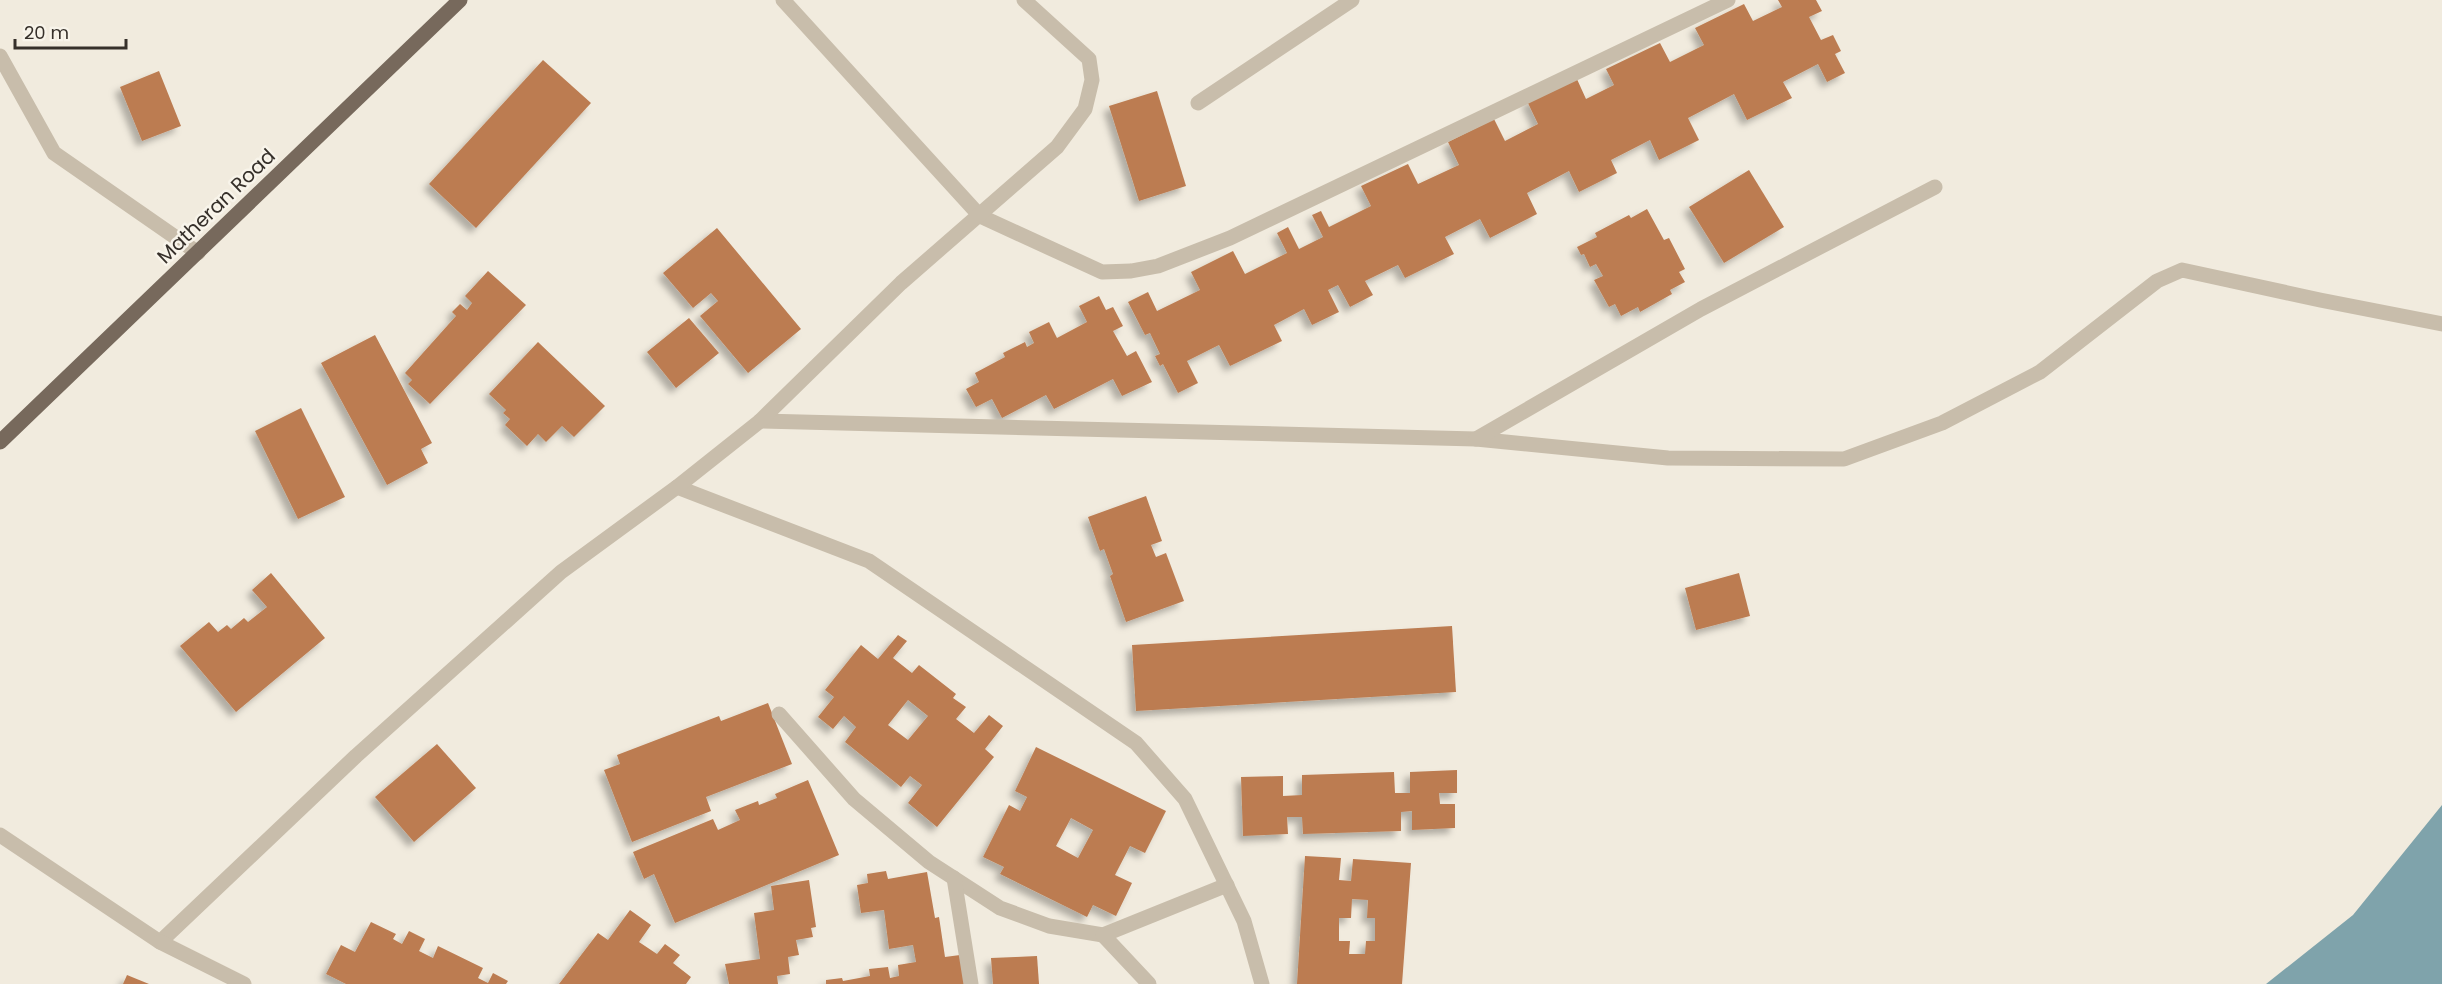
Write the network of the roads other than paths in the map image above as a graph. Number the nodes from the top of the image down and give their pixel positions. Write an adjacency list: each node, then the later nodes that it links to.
1 (460, 0): 10 (main road, Matheran Road)
2 (783, 0): 9 (street)
3 (1024, 0): 9 (street)
4 (1352, 0): 7 (street)
5 (1728, 0): 9 (street)
6 (0, 56): 10 (street)
7 (1198, 103)
8 (1935, 187): 13 (street)
9 (980, 216): 12 (street)
10 (198, 253): 14 (main road, Matheran Road)
11 (2442, 324): 13 (street)
12 (760, 421): 13 (street); 15 (street)
13 (1476, 439)
14 (0, 441)
15 (677, 487): 19 (street); 21 (street)
16 (779, 714): 18 (street)
17 (0, 835): 21 (street)
18 (954, 878): 20 (street); 23 (street)
19 (1227, 885): 20 (street); 25 (street)
20 (1103, 934): 24 (street)
21 (160, 942): 22 (street)
22 (244, 984)
23 (971, 984)
24 (1149, 984)
25 (1262, 984)

